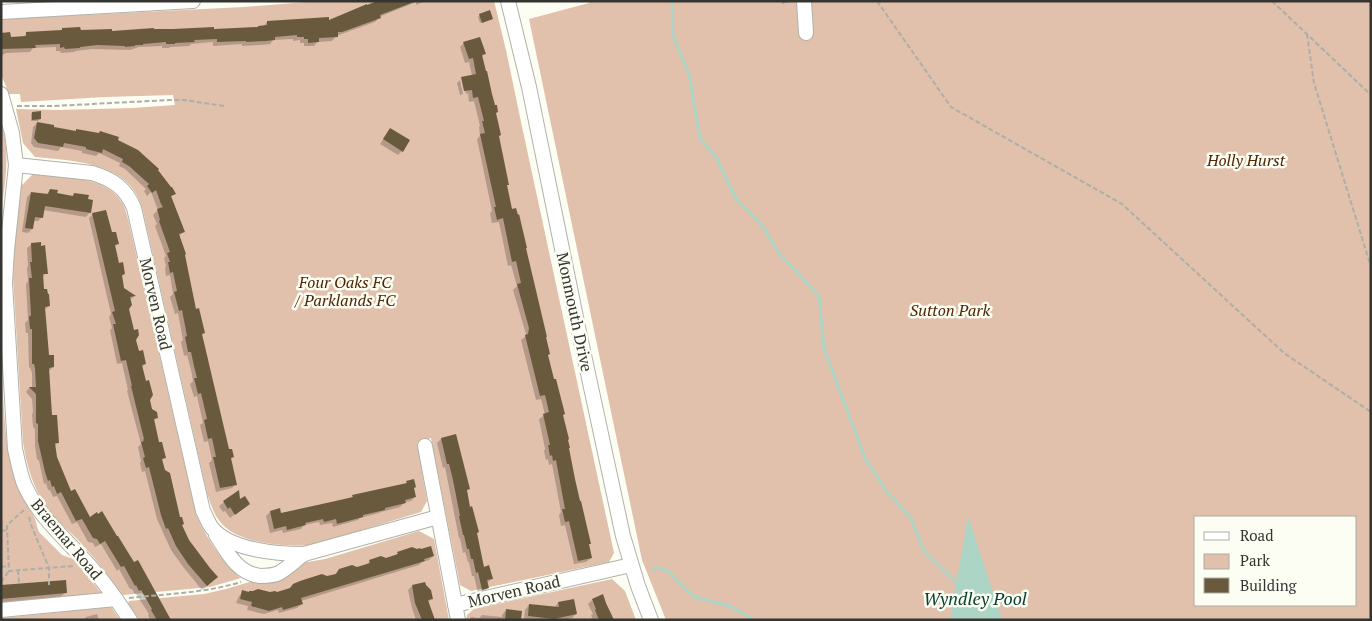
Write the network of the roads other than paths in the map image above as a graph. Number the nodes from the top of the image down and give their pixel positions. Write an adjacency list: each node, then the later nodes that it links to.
1 (194, 1): 4 (street)
2 (508, 1): 12 (street, Monmouth Drive)
3 (804, 1): 5 (street)
4 (1, 12)
5 (806, 33)
6 (3, 100): 7 (street, Braemar Road)
7 (16, 165): 10 (street, Morven Road); 13 (street, Braemar Road)
8 (425, 446): 9 (street, Morven Road)
9 (438, 517): 11 (street); 14 (street, Morven Road)
10 (213, 529): 11 (street); 11 (street, Morven Road)
11 (304, 554)
12 (631, 565): 14 (street, Morven Road); 18 (street, Monmouth Drive)
13 (116, 599): 15 (street); 16 (street, Braemar Road)
14 (455, 604): 17 (street)
15 (1, 610)
16 (130, 620)
17 (458, 620)
18 (651, 620)

